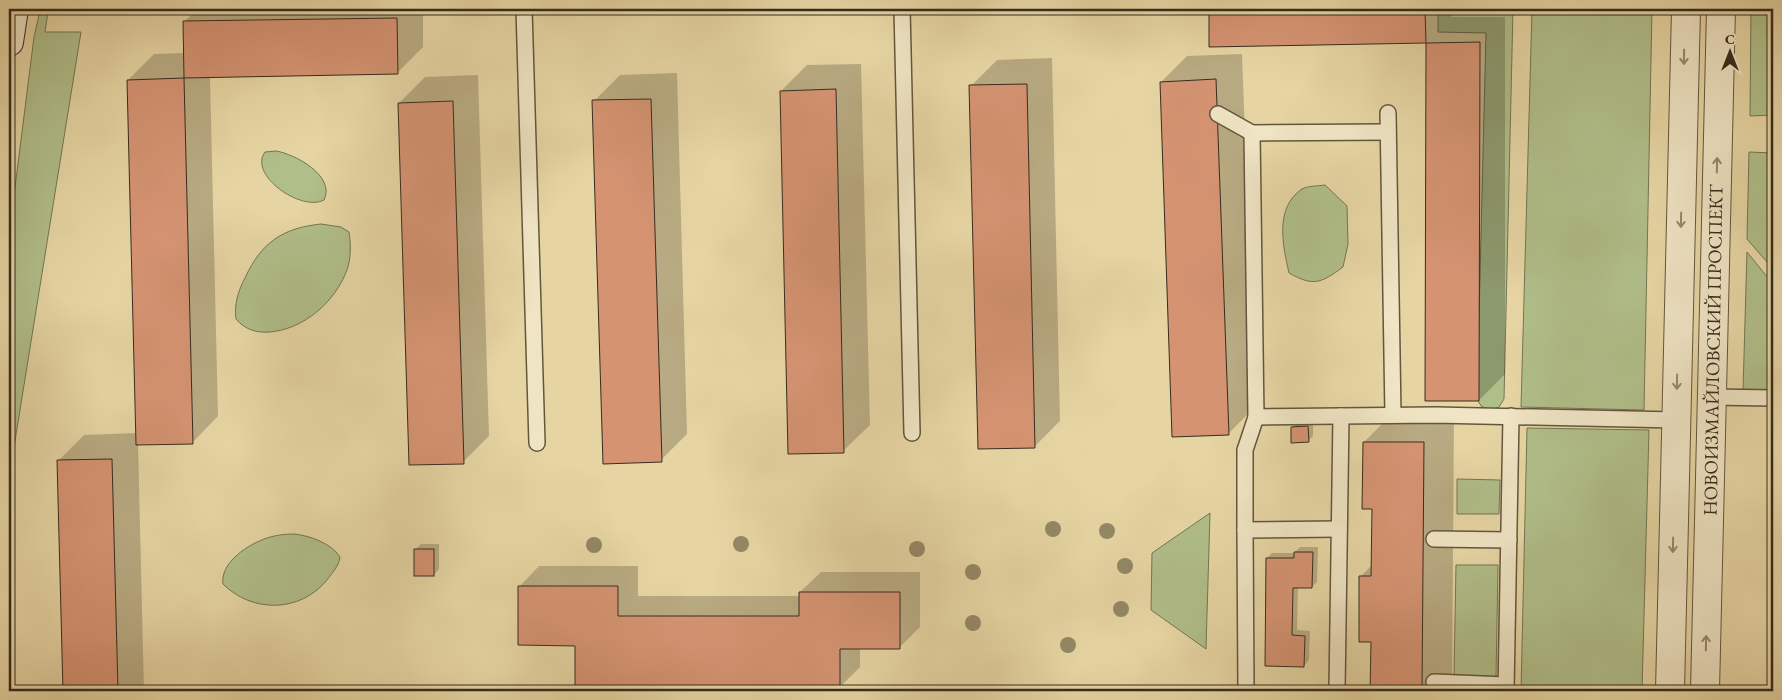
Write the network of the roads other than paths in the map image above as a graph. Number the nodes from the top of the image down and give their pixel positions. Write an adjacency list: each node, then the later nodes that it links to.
1 (14, 9): 6 (street)
2 (524, 9): 19 (lane)
3 (902, 9): 18 (lane)
4 (1686, 9): 17 (street, НОВОИЗМАЙЛОВСКИЙ ПРОСПЕКТ, one-way to 17)
5 (1721, 9): 11 (street, НОВОИЗМАЙЛОВСКИЙ ПРОСПЕКТ, one-way to 5)
6 (9, 42)
7 (1388, 113): 9 (lane)
8 (1218, 114): 10 (lane)
9 (1388, 132): 10 (lane); 13 (lane)
10 (1252, 134): 16 (lane)
11 (1712, 397): 12 (lane); 29 (street, НОВОИЗМАЙЛОВСКИЙ ПРОСПЕКТ, one-way to 11)
12 (1773, 398)
13 (1393, 415): 14 (lane); 15 (lane)
14 (1341, 416): 16 (lane); 20 (lane)
15 (1511, 416): 17 (lane); 23 (lane)
16 (1256, 417): 21 (lane)
17 (1676, 420): 28 (street, НОВОИЗМАЙЛОВСКИЙ ПРОСПЕКТ, one-way to 28)
18 (912, 433)
19 (537, 443)
20 (1339, 529): 21 (lane); 27 (lane)
21 (1245, 530): 26 (lane)
22 (1434, 539): 23 (lane)
23 (1509, 540): 25 (lane)
24 (1434, 682): 25 (lane)
25 (1506, 688)
26 (1246, 691)
27 (1337, 691)
28 (1670, 691)
29 (1705, 691)

